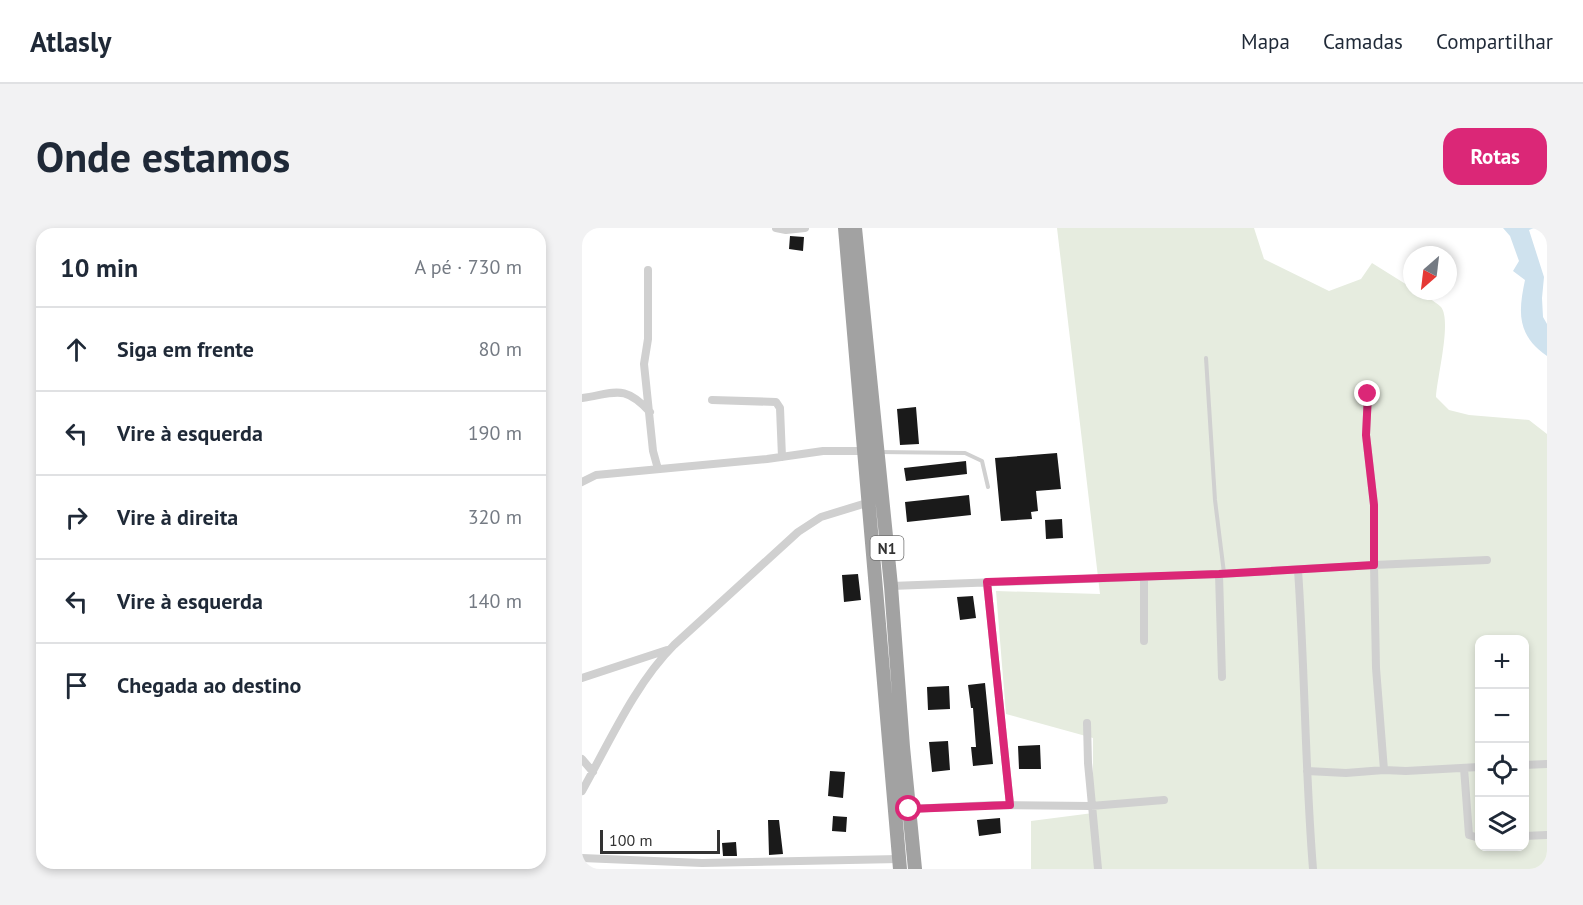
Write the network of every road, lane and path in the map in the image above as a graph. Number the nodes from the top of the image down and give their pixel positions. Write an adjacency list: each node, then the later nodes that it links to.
1 (776, 228): 2 (street)
2 (805, 228)
3 (846, 228): 11 (highway, N1)
4 (855, 228): 11 (highway, N1)
5 (648, 270): 10 (street)
6 (1206, 358): 20 (lane)
7 (1368, 394): 18 (street)
8 (582, 398): 10 (street)
9 (712, 400): 12 (street)
10 (650, 412): 13 (street)
11 (871, 452): 12 (street); 15 (lane); 16 (highway, N1)
12 (782, 457): 13 (street)
13 (658, 469): 14 (street)
14 (582, 482)
15 (988, 487)
16 (875, 500): 23 (highway, N1); 25 (street); 46 (highway, N1)
17 (1487, 560): 18 (street)
18 (1374, 565): 19 (street); 34 (street)
19 (1298, 570): 20 (street); 35 (street)
20 (1221, 574): 21 (street); 26 (street)
21 (1144, 577): 22 (street); 24 (street)
22 (987, 582): 23 (street); 39 (street)
23 (891, 586): 41 (highway, N1)
24 (1144, 641)
25 (670, 649): 27 (street); 36 (street)
26 (1222, 677)
27 (582, 678)
28 (1087, 723): 40 (street)
29 (582, 759): 36 (street)
30 (1547, 764): 31 (street)
31 (1529, 765)
32 (1475, 767): 33 (street)
33 (1464, 768): 34 (street); 44 (street)
34 (1384, 770): 35 (street)
35 (1307, 771): 50 (street)
36 (593, 772): 37 (street)
37 (582, 791)
38 (1164, 800): 40 (street)
39 (1010, 805): 40 (street); 41 (street)
40 (1091, 806): 49 (street)
41 (909, 809): 48 (highway, N1)
42 (1547, 835): 43 (street)
43 (1529, 836)
44 (1475, 837)
45 (582, 858): 47 (street)
46 (900, 864): 47 (street)
47 (702, 866)
48 (915, 869)
49 (1098, 869)
50 (1313, 869)

